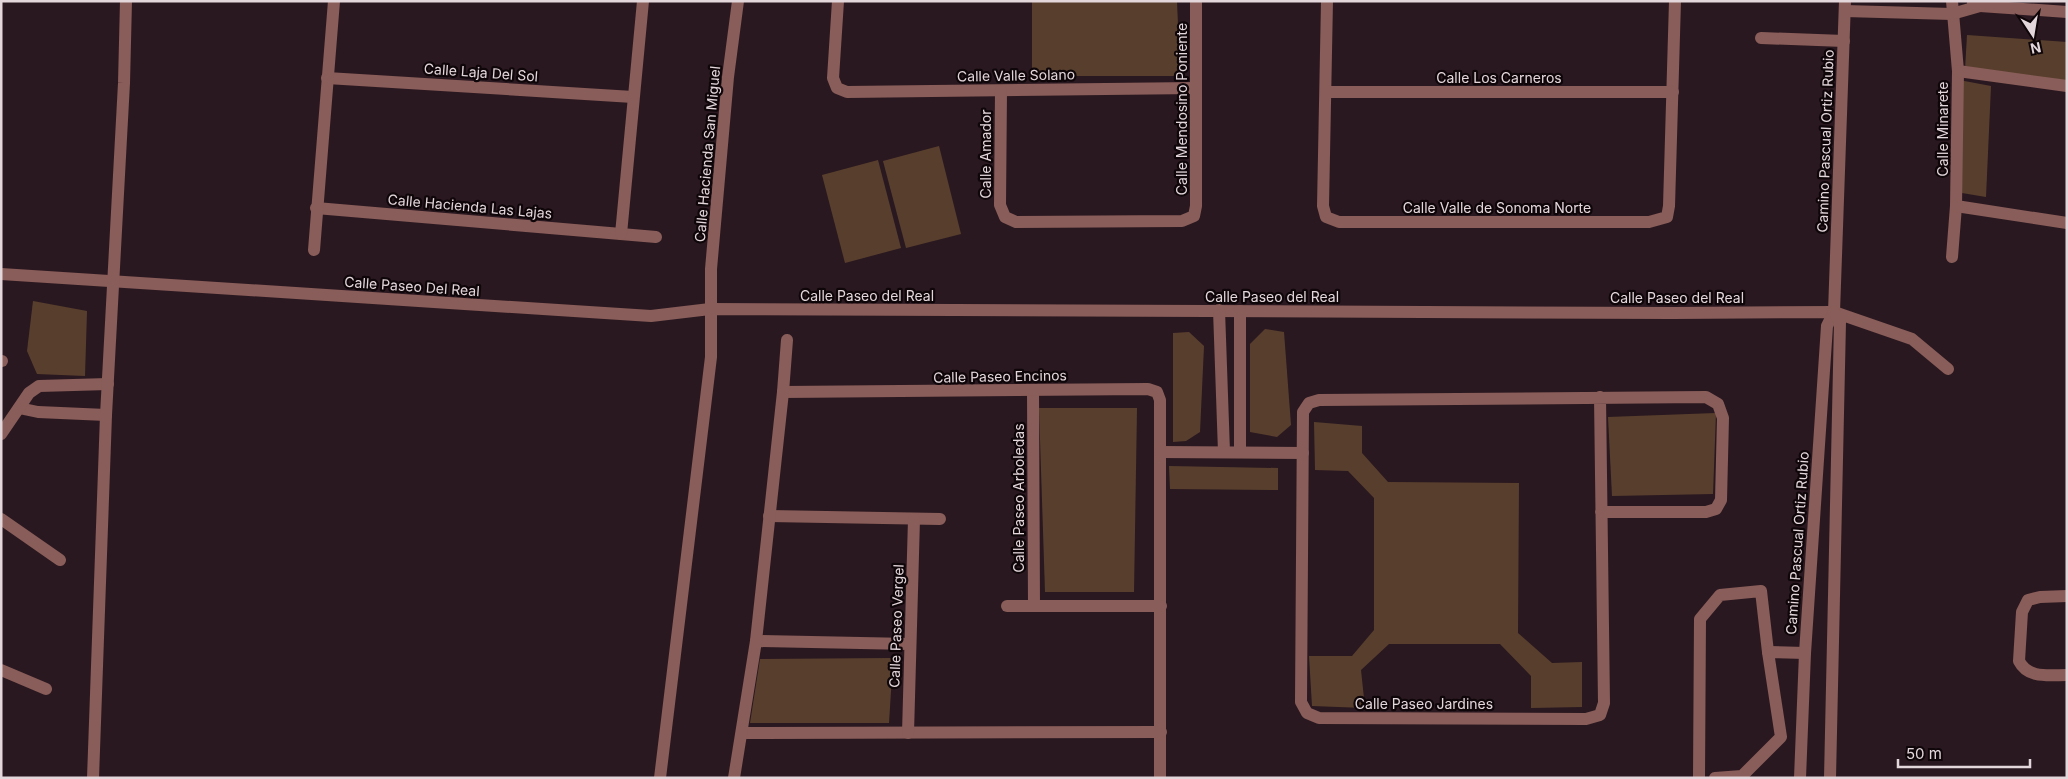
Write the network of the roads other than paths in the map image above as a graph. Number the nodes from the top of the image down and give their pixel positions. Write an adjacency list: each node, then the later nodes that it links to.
1 (126, 1): 32 (street)
2 (334, 1): 16 (street)
3 (643, 1): 22 (street)
4 (738, 1): 33 (street, Calle Hacienda San Miguel)
5 (838, 1): 19 (street, Calle Valle Solano)
6 (1196, 1): 18 (street, Calle Mendosino Poniente)
7 (1327, 1): 20 (street)
8 (1676, 1): 21 (street)
9 (1974, 4): 11 (street); 12 (street)
10 (1845, 6): 11 (street); 14 (street, Camino Pascual Ortiz Rubio)
11 (1952, 8): 15 (street, Calle Minarete)
12 (2067, 12)
13 (1761, 38): 14 (street)
14 (1844, 41): 36 (street, Camino Pascual Ortiz Rubio)
15 (1958, 71): 17 (street); 23 (street, Calle Minarete)
16 (327, 78): 22 (street, Calle Laja Del Sol); 24 (street)
17 (2067, 86)
18 (1196, 88): 19 (street, Calle Valle Solano); 25 (street, Calle Mendosino Poniente)
19 (1000, 91): 25 (street, Calle Amador)
20 (1326, 92): 21 (street, Calle Los Carneros); 21 (street, Calle Valle de Sonoma Norte)
21 (1673, 92)
22 (633, 97): 27 (street)
23 (1956, 206): 26 (street); 30 (street, Calle Minarete)
24 (316, 208): 27 (street, Calle Hacienda Las Lajas); 29 (street)
25 (1005, 217)
26 (2067, 223)
27 (621, 234): 28 (street, Calle Hacienda Las Lajas)
28 (656, 237)
29 (314, 250)
30 (1952, 257)
31 (1, 274): 32 (street, Calle Paseo Del Real)
32 (112, 280): 33 (street, Calle Paseo Del Real); 39 (street)
33 (710, 309): 34 (street, Calle Paseo del Real); 71 (street, Calle Hacienda San Miguel)
34 (1220, 310): 35 (street, Calle Paseo del Real); 47 (street)
35 (1240, 311): 36 (street, Calle Paseo del Real); 48 (street)
36 (1834, 312): 38 (street, Calle Paseo del Real); 63 (street, Camino Pascual Ortiz Rubio); 77 (street, Camino Pascual Ortiz Rubio)
37 (787, 340): 41 (street)
38 (1948, 369)
39 (108, 384): 43 (street); 44 (street)
40 (1033, 390): 41 (street, Calle Paseo Encinos); 46 (street, Calle Paseo Encinos); 58 (street, Calle Paseo Arboledas)
41 (783, 392): 51 (street)
42 (1600, 397): 49 (street, Calle Paseo Jardines); 50 (street, Calle Paseo Jardines); 50 (street, Calle Paseo Jardines)
43 (19, 408): 44 (street); 45 (street)
44 (106, 415): 70 (street)
45 (1, 434)
46 (1160, 452): 47 (street); 59 (street, Calle Paseo Encinos)
47 (1224, 452): 48 (street)
48 (1240, 452): 49 (street)
49 (1303, 453): 50 (street, Calle Paseo Jardines)
50 (1601, 512)
51 (769, 516): 53 (street); 60 (street)
52 (1, 519): 55 (street)
53 (914, 519): 54 (street); 61 (street, Calle Paseo Vergel)
54 (940, 520)
55 (60, 560)
56 (2067, 596): 65 (street)
57 (1007, 606): 58 (street)
58 (1034, 606): 59 (street)
59 (1160, 606): 68 (street, Calle Paseo Encinos)
60 (756, 642): 61 (street); 69 (street)
61 (910, 644): 67 (street, Calle Paseo Vergel)
62 (1768, 652): 63 (street); 74 (street); 75 (street)
63 (1805, 653): 76 (street, Camino Pascual Ortiz Rubio)
64 (1, 670): 66 (street)
65 (2067, 675)
66 (46, 689)
67 (908, 732): 68 (street); 69 (street)
68 (1161, 732): 73 (street, Calle Paseo Encinos)
69 (743, 733): 72 (street)
70 (93, 778)
71 (660, 778)
72 (734, 778)
73 (1160, 778)
74 (1699, 778)
75 (1715, 778)
76 (1800, 778)
77 (1830, 778)

